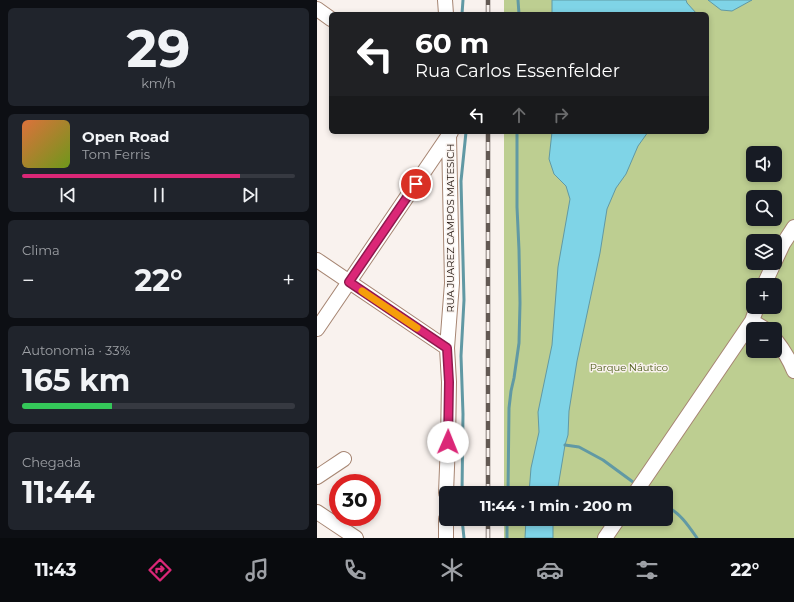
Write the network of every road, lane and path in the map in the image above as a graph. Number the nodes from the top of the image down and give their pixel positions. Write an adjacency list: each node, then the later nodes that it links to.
1 (445, 0): 3 (street)
2 (317, 9): 4 (street)
3 (446, 12)
4 (329, 18)
5 (450, 134): 9 (street); 13 (street, RUA JUAREZ CAMPOS MATESICH)
6 (794, 227): 7 (street)
7 (782, 246)
8 (317, 260): 9 (street)
9 (349, 282): 12 (street); 13 (street)
10 (754, 314): 11 (street)
11 (752, 321): 19 (street)
12 (317, 330)
13 (447, 348): 18 (street, RUA JUAREZ CAMPOS MATESICH)
14 (782, 349): 15 (street)
15 (794, 371)
16 (344, 459): 17 (street)
17 (317, 477)
18 (446, 486)
19 (640, 486)
20 (317, 512): 23 (street)
21 (446, 526): 24 (street)
22 (613, 526): 25 (street)
23 (356, 538)
24 (446, 538)
25 (605, 538)

